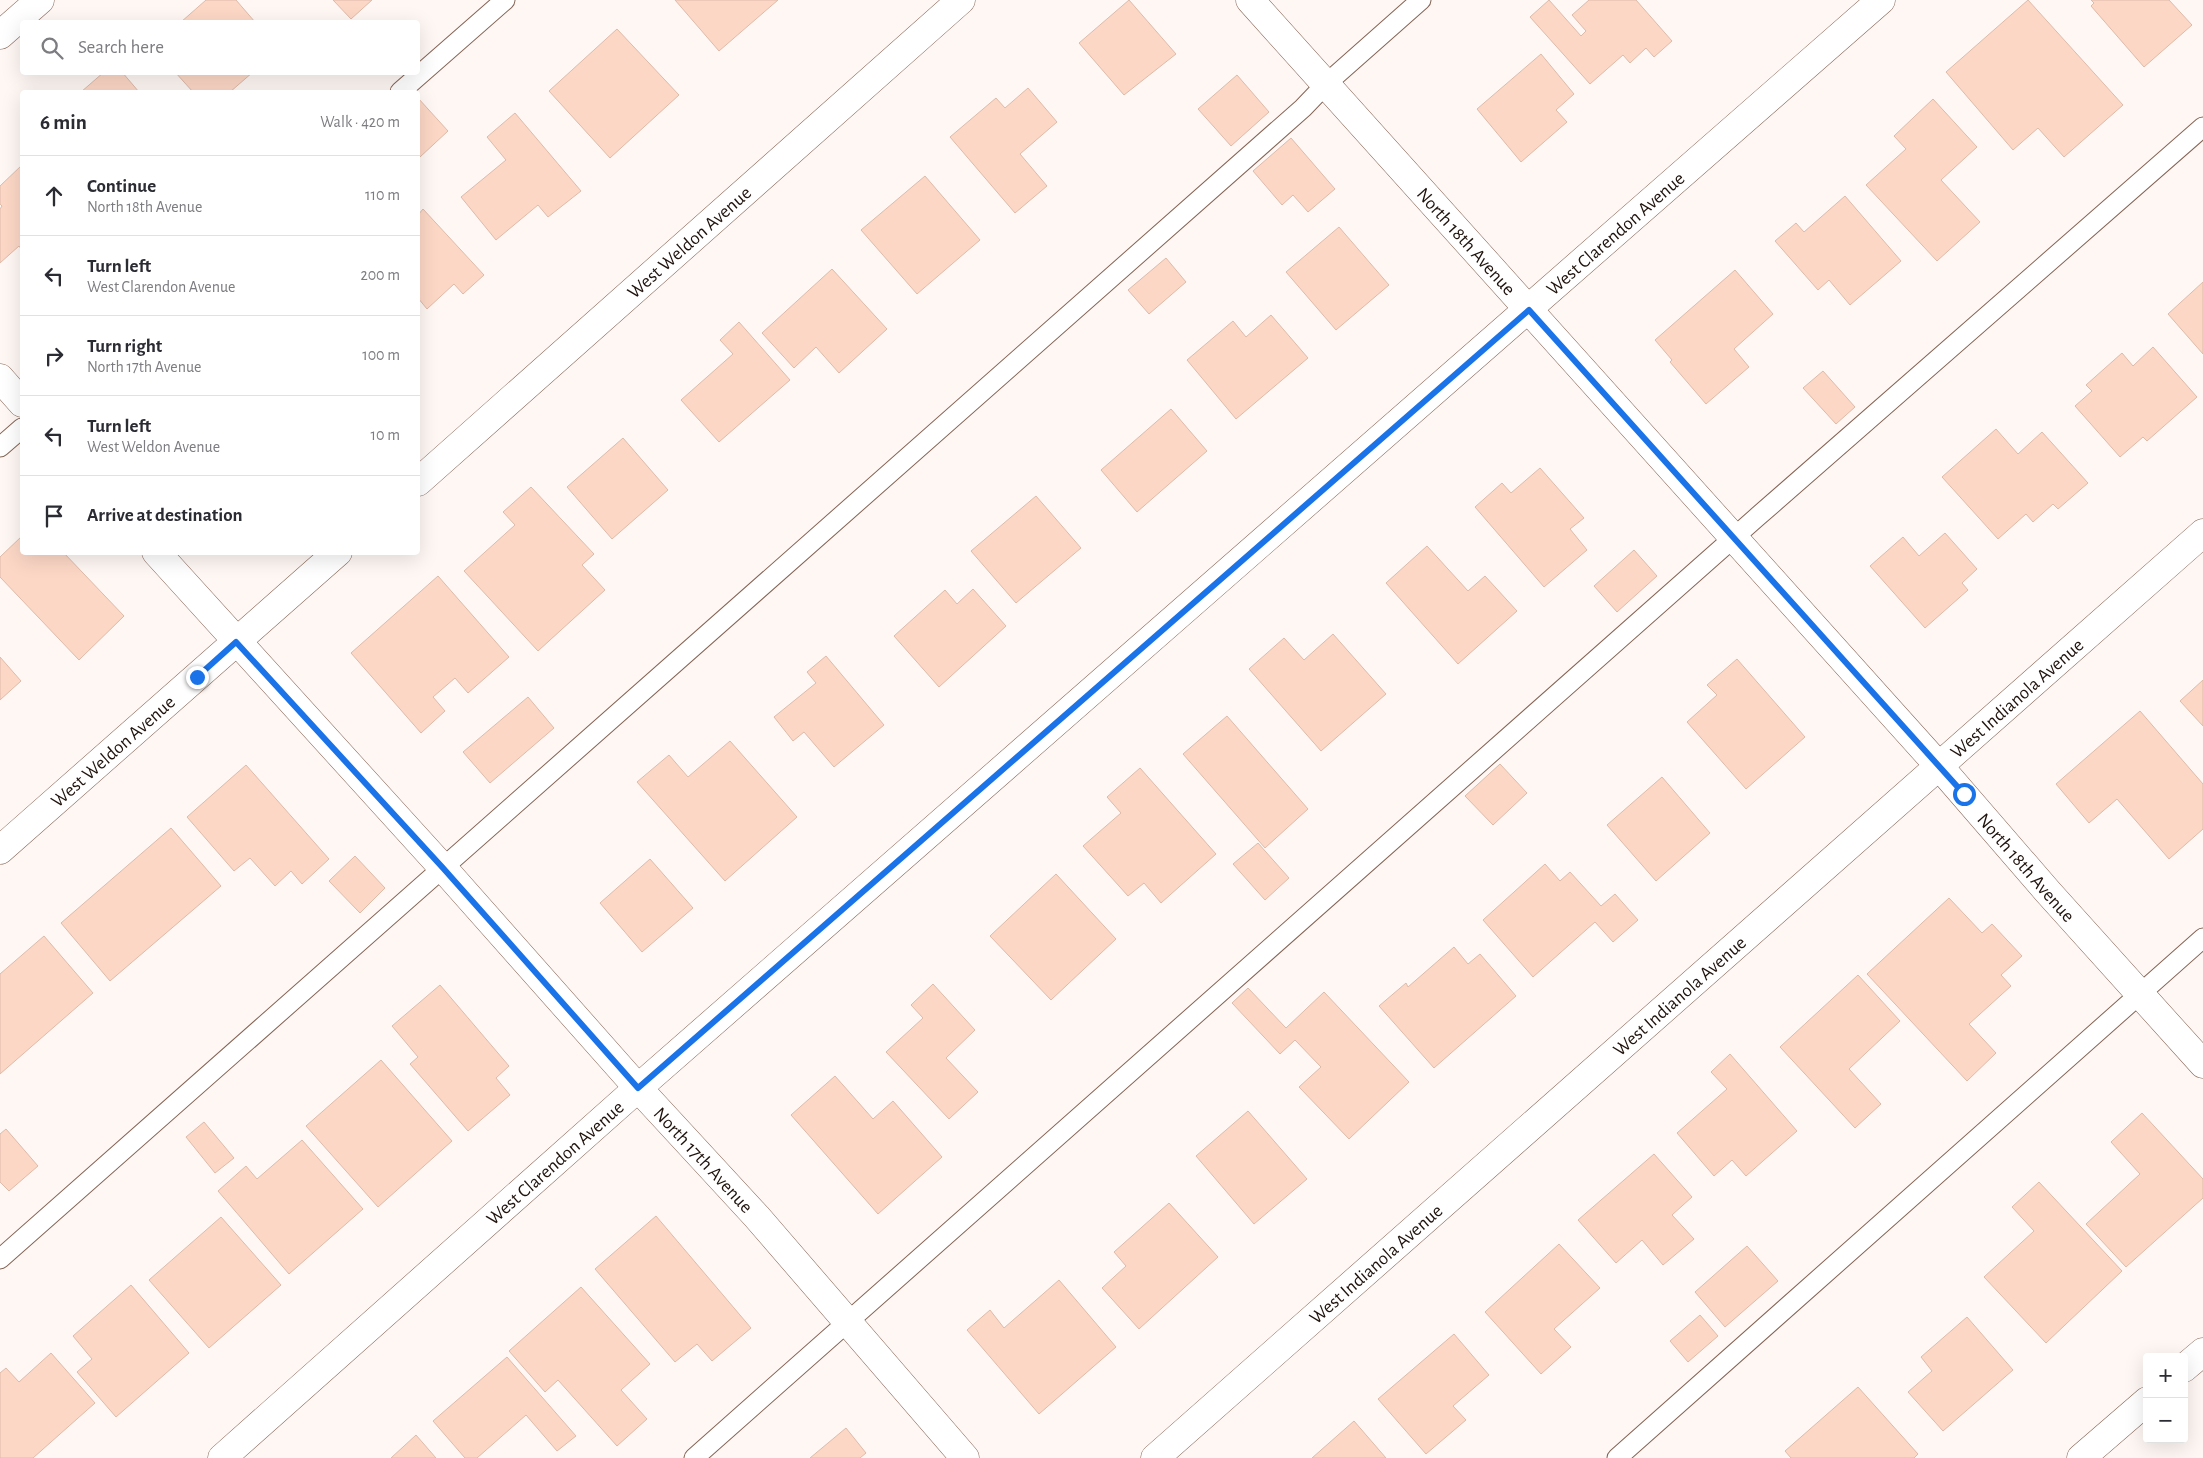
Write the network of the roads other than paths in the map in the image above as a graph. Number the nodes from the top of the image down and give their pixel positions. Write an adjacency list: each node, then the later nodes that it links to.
1 (40, 0): 7 (street)
2 (505, 0): 8 (lane)
3 (961, 0): 18 (street, West Weldon Avenue)
4 (1250, 0): 10 (street, North 18th Avenue)
5 (1421, 0): 10 (lane)
6 (1882, 0): 13 (street, West Clarendon Avenue)
7 (0, 36)
8 (420, 74)
9 (419, 75): 11 (lane)
10 (1326, 84): 13 (street, North 18th Avenue); 26 (lane)
11 (402, 90)
12 (2203, 127): 20 (lane)
13 (1529, 310): 20 (street, North 18th Avenue); 30 (street, West Clarendon Avenue)
14 (0, 378): 15 (street)
15 (20, 401)
16 (20, 430): 17 (lane)
17 (0, 447)
18 (420, 480)
19 (2203, 533): 24 (street, West Indianola Avenue)
20 (1734, 538): 24 (street, North 18th Avenue); 32 (lane)
21 (159, 555): 23 (street, North 17th Avenue)
22 (335, 555): 23 (street, West Weldon Avenue)
23 (236, 642): 25 (street, West Weldon Avenue); 26 (street, North 17th Avenue)
24 (1939, 766): 28 (street, North 18th Avenue); 39 (street, West Indianola Avenue)
25 (0, 850)
26 (443, 868): 30 (street, North 17th Avenue); 31 (lane)
27 (2203, 938): 28 (lane)
28 (2139, 994): 29 (street, North 18th Avenue); 40 (lane)
29 (2203, 1064)
30 (638, 1088): 32 (street, North 17th Avenue); 36 (street, West Clarendon Avenue)
31 (0, 1259)
32 (848, 1321): 37 (lane); 38 (street, North 17th Avenue)
33 (2203, 1352): 34 (street)
34 (2188, 1365)
35 (2143, 1404): 41 (street)
36 (222, 1458)
37 (694, 1458)
38 (966, 1458)
39 (1155, 1458)
40 (1618, 1458)
41 (2081, 1458)

